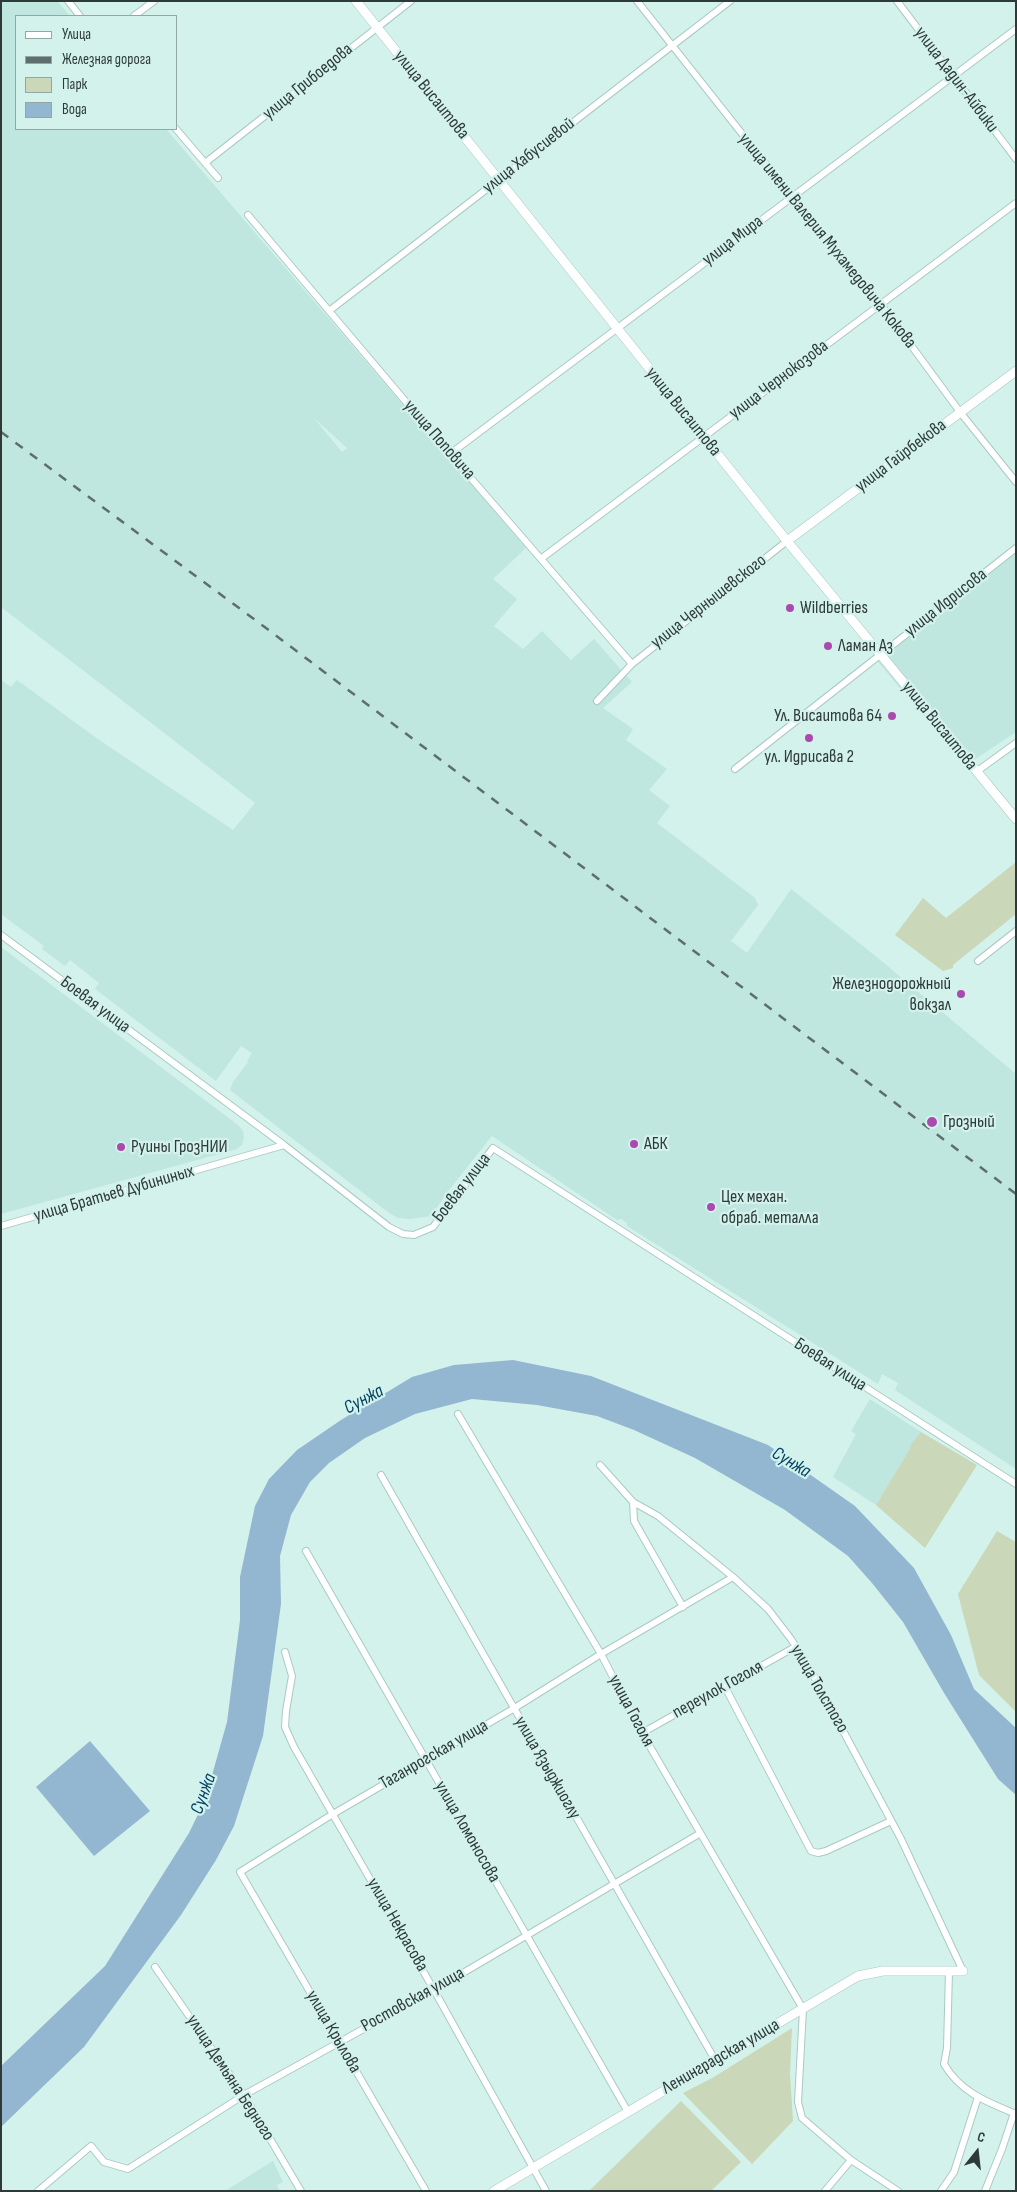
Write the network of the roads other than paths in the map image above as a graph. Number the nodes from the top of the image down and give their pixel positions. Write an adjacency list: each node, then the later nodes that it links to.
1 (68, 1): 8 (street)
2 (154, 1): 9 (street)
3 (356, 1): 10 (main road, улица Висаитова)
4 (411, 1): 10 (street, улица Грибоедова)
5 (637, 1): 12 (street, улица имени Валерия Мухамедовича Кокова)
6 (730, 1): 12 (street, улица Хабусиевой)
7 (897, 1): 13 (street, улица Дадин-Айбики)
8 (79, 15)
9 (135, 15)
10 (377, 28): 16 (street, улица Грибоедова); 18 (main road, улица Висаитова)
11 (1016, 29): 13 (street, улица Мира)
12 (672, 46): 18 (street, улица Хабусиевой); 19 (street, улица имени Валерия Мухамедовича Кокова)
13 (952, 77): 15 (street, улица Дадин-Айбики); 19 (street, улица Мира)
14 (177, 130): 16 (street)
15 (1016, 159)
16 (205, 163): 17 (street)
17 (218, 178)
18 (498, 180): 23 (street, улица Хабусиевой); 24 (main road, улица Висаитова)
19 (792, 198): 22 (street, улица имени Валерия Мухамедовича Кокова); 24 (street, улица Мира)
20 (1016, 203): 22 (street, улица Чернокозова)
21 (248, 215): 23 (street, улица Поповича)
22 (880, 303): 26 (street, улица имени Валерия Мухамедовича Кокова); 27 (street, улица Чернокозова)
23 (329, 311): 28 (street, улица Поповича)
24 (616, 329): 27 (main road, улица Висаитова); 28 (street, улица Мира)
25 (1016, 370): 26 (main road, улица Гайрбекова)
26 (960, 412): 29 (street, улица имени Валерия Мухамедовича Кокова); 30 (main road, улица Гайрбекова)
27 (704, 438): 30 (main road, улица Висаитова); 32 (street, улица Чернокозова)
28 (450, 454): 32 (street, улица Поповича)
29 (1016, 482)
30 (787, 540): 33 (main road, улица Висаитова); 34 (street, улица Чернышевского)
31 (1016, 548): 33 (street, улица Идрисова)
32 (542, 558): 34 (street, улица Поповича)
33 (880, 655): 37 (street, улица Идрисова); 38 (main road, улица Висаитова)
34 (632, 664): 35 (street, улица Чернышевского)
35 (597, 701)
36 (1016, 743): 38 (street)
37 (735, 769)
38 (976, 772): 39 (main road, улица Висаитова)
39 (1016, 819)
40 (1016, 930): 42 (street)
41 (1, 935): 43 (street, Боевая улица)
42 (978, 961)
43 (284, 1145): 44 (street, улица Братьев Дубининых); 48 (street, Боевая улица)
44 (1, 1226)
45 (458, 1414): 55 (street, улица Гоголя)
46 (600, 1465): 49 (street, улица Толстого)
47 (381, 1475): 57 (street, улица Языджиоглу)
48 (1016, 1484)
49 (633, 1502): 51 (street, улица Толстого); 52 (street)
50 (306, 1551): 59 (street, улица Ломоносова)
51 (733, 1577): 52 (street, Таганрогская улица); 53 (street, улица Толстого)
52 (683, 1607): 55 (street, Таганрогская улица)
53 (795, 1647): 56 (street, переулок Гоголя); 61 (street, улица Толстого)
54 (285, 1652): 60 (street, улица Некрасова)
55 (601, 1654): 57 (street, Таганрогская улица); 58 (street, улица Гоголя)
56 (725, 1687): 58 (street, переулок Гоголя); 61 (street)
57 (513, 1709): 59 (street, Таганрогская улица); 64 (street, улица Языджиоглу)
58 (642, 1734): 62 (street, улица Гоголя)
59 (425, 1759): 60 (street, Таганрогская улица); 65 (street, улица Ломоносова)
60 (333, 1814): 63 (street, Таганрогская улица); 69 (street, улица Некрасова)
61 (891, 1822): 68 (street, улица Толстого)
62 (699, 1834): 64 (street, Ростовская улица); 70 (street, улица Гоголя)
63 (240, 1872): 71 (street, улица Крылова)
64 (615, 1883): 65 (street, Ростовская улица); 72 (street, улица Языджиоглу)
65 (526, 1935): 69 (street, Ростовская улица); 75 (street, улица Ломоносова)
66 (155, 1967): 73 (street, улица Демьяна Бедного)
67 (949, 1971): 68 (main road, Ленинградская улица); 70 (main road, Ленинградская улица); 74 (street)
68 (963, 1971)
69 (434, 1990): 71 (street, Ростовская улица); 78 (street, улица Некрасова)
70 (803, 2009): 72 (main road, Ленинградская улица); 77 (street)
71 (338, 2041): 73 (street, Ростовская улица); 81 (street, улица Крылова)
72 (715, 2060): 75 (main road, Ленинградская улица)
73 (244, 2095): 79 (street, Ростовская улица); 80 (street, улица Демьяна Бедного)
74 (978, 2097): 76 (street); 86 (street)
75 (628, 2112): 78 (main road, Ленинградская улица)
76 (1015, 2114): 87 (street)
77 (851, 2160): 84 (street); 85 (street)
78 (533, 2167): 82 (main road, Ленинградская улица); 83 (street, улица Некрасова)
79 (38, 2191)
80 (301, 2191)
81 (426, 2191)
82 (494, 2191)
83 (546, 2191)
84 (825, 2191)
85 (898, 2191)
86 (941, 2191)
87 (984, 2191)

